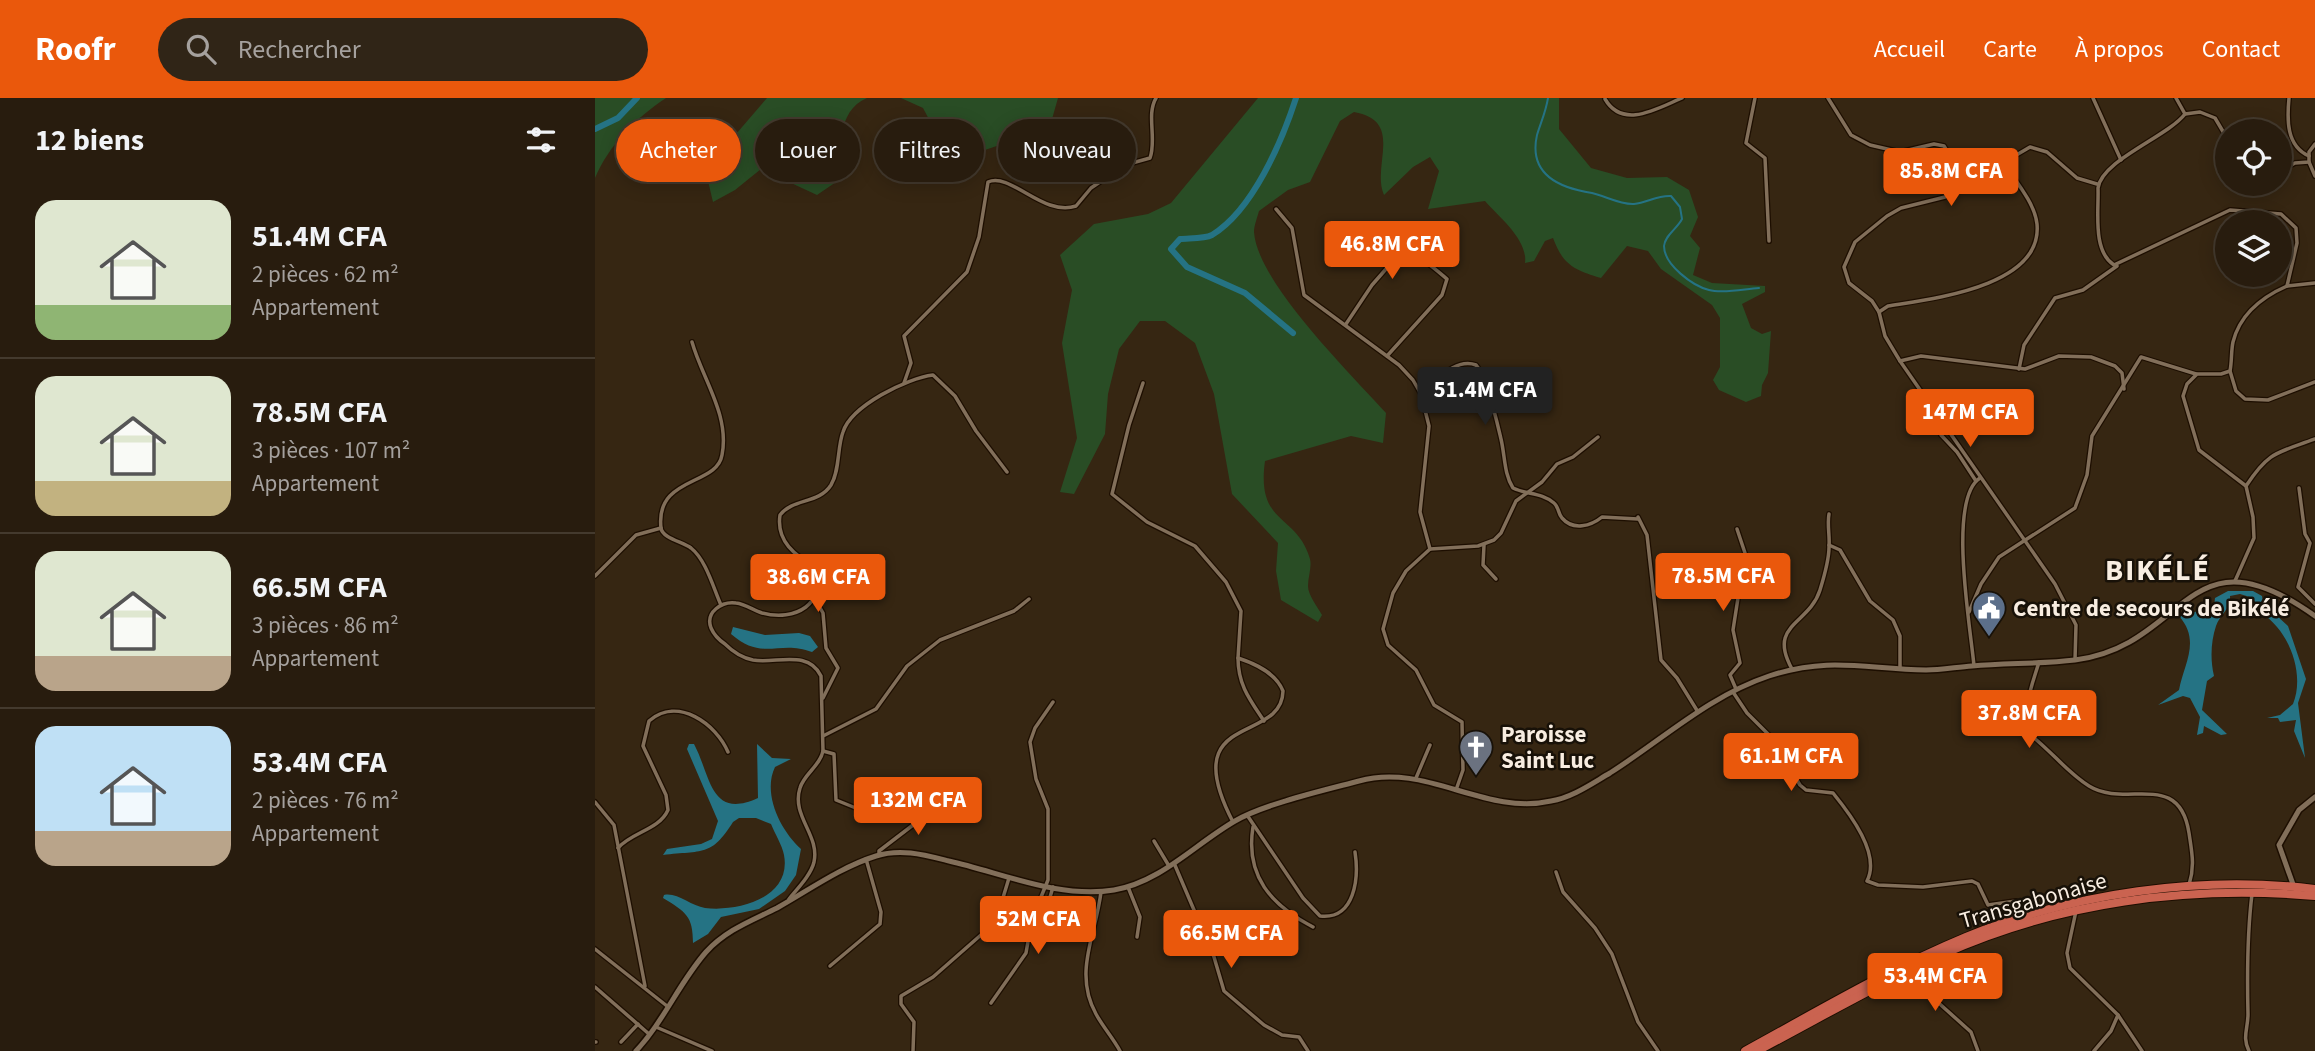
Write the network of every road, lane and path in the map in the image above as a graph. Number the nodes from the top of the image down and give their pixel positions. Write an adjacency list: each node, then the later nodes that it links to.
1 (1156, 98): 37 (street)
2 (1682, 98): 8 (street)
3 (1755, 98): 22 (street)
4 (1828, 98): 18 (street)
5 (2093, 98): 13 (street)
6 (2176, 98): 9 (street)
7 (2289, 98): 12 (street)
8 (1605, 100)
9 (2185, 114): 10 (street); 13 (street)
10 (2216, 119)
11 (2315, 144): 12 (street)
12 (2309, 159): 15 (street); 16 (street)
13 (2121, 160): 17 (street)
14 (2003, 162): 17 (street); 18 (street); 28 (street)
15 (2292, 165)
16 (2315, 176)
17 (2098, 184): 24 (street)
18 (1959, 188): 28 (street)
19 (1276, 209): 29 (street)
20 (2215, 217): 24 (street)
21 (2292, 222): 23 (street)
22 (1769, 242)
23 (2292, 260)
24 (2119, 265): 33 (street)
25 (2315, 283): 26 (street)
26 (2292, 285)
27 (2285, 287): 34 (street)
28 (1879, 312): 32 (street)
29 (1346, 324): 31 (street); 31 (street)
30 (692, 342): 50 (street)
31 (1387, 356): 40 (street)
32 (1901, 360): 33 (street); 45 (street)
33 (2019, 369): 39 (street)
34 (2230, 370): 35 (street); 36 (street)
35 (2197, 374): 39 (street); 46 (street)
36 (2315, 382)
37 (904, 383): 44 (street); 59 (street)
38 (1143, 383): 65 (street)
39 (2124, 388): 52 (street)
40 (1421, 394): 48 (street); 55 (street)
41 (1941, 435): 45 (street)
42 (1598, 437): 48 (street)
43 (2315, 439): 46 (street)
44 (1007, 472)
45 (1978, 480): 52 (street); 63 (street)
46 (2246, 486): 58 (street)
47 (2299, 488): 61 (street)
48 (1532, 491): 53 (street); 74 (street)
49 (1829, 514): 54 (street)
50 (661, 528): 56 (street); 62 (street)
51 (1737, 528): 71 (street)
52 (2025, 539): 63 (street); 66 (street)
53 (1484, 545): 55 (street); 57 (street)
54 (1829, 545): 69 (street); 70 (street)
55 (1430, 549): 81 (street)
56 (595, 576)
57 (1496, 579)
58 (2235, 581): 64 (street); 66 (street)
59 (815, 598): 62 (street); 72 (street)
60 (1028, 598): 76 (street)
61 (2315, 604)
62 (721, 605): 72 (street)
63 (1969, 612): 68 (street)
64 (2315, 617)
65 (1238, 658): 75 (street); 75 (street)
66 (2075, 660): 67 (street)
67 (2039, 662): 68 (street); 100 (street)
68 (1975, 666): 69 (street)
69 (1900, 668): 70 (street)
70 (1792, 669): 71 (street)
71 (1734, 690): 74 (street); 108 (street)
72 (823, 700): 76 (street)
73 (1052, 702): 97 (street)
74 (1698, 712): 81 (street)
75 (1264, 721): 87 (street)
76 (823, 736): 78 (street)
77 (1430, 745): 80 (street)
78 (823, 751): 85 (street); 106 (street)
79 (728, 752): 90 (street)
80 (1416, 778): 81 (street); 86 (street)
81 (1456, 790)
82 (2315, 797): 102 (street)
83 (595, 802): 90 (street)
84 (931, 804): 92 (street)
85 (884, 813)
86 (1247, 815): 87 (street); 88 (street)
87 (1233, 822): 94 (street)
88 (1253, 827): 91 (street); 110 (street)
89 (1154, 841): 94 (street)
90 (618, 848): 115 (street)
91 (1355, 852)
92 (879, 855): 93 (street); 96 (street)
93 (866, 859): 106 (street); 113 (street)
94 (1171, 864): 99 (street); 128 (street)
95 (1556, 872): 129 (street)
96 (1010, 877): 97 (street); 126 (street)
97 (1045, 886): 98 (street); 117 (street)
98 (1053, 887): 103 (street); 109 (street)
99 (1128, 887): 103 (street); 111 (street)
100 (2189, 887): 102 (highway, Transgabonaise); 108 (highway, Transgabonaise)
101 (2315, 889): 102 (highway, Transgabonaise)
102 (2294, 891): 104 (highway, Transgabonaise); 105 (highway, Transgabonaise)
103 (1101, 892): 127 (street)
104 (2252, 893): 107 (highway, Transgabonaise); 135 (street)
105 (2315, 896)
106 (788, 901): 118 (street)
107 (2076, 910): 114 (highway, Transgabonaise); 119 (street)
108 (2027, 917): 130 (highway, Transgabonaise)
109 (1052, 921)
110 (1313, 927)
111 (1137, 937)
112 (595, 949): 115 (street)
113 (830, 966)
114 (1908, 971): 131 (highway, Transgabonaise); 132 (street)
115 (645, 986): 118 (street)
116 (595, 987): 120 (street)
117 (991, 1003)
118 (669, 1008): 121 (street)
119 (2118, 1015): 133 (street); 134 (street)
120 (638, 1024): 122 (street); 123 (street)
121 (656, 1027): 122 (street); 125 (street)
122 (650, 1035): 124 (street)
123 (621, 1042)
124 (638, 1051)
125 (712, 1051)
126 (913, 1051)
127 (1120, 1051)
128 (1308, 1051)
129 (1658, 1051)
130 (1745, 1051)
131 (1757, 1051)
132 (1978, 1051)
133 (2094, 1051)
134 (2142, 1051)
135 (2249, 1051)

